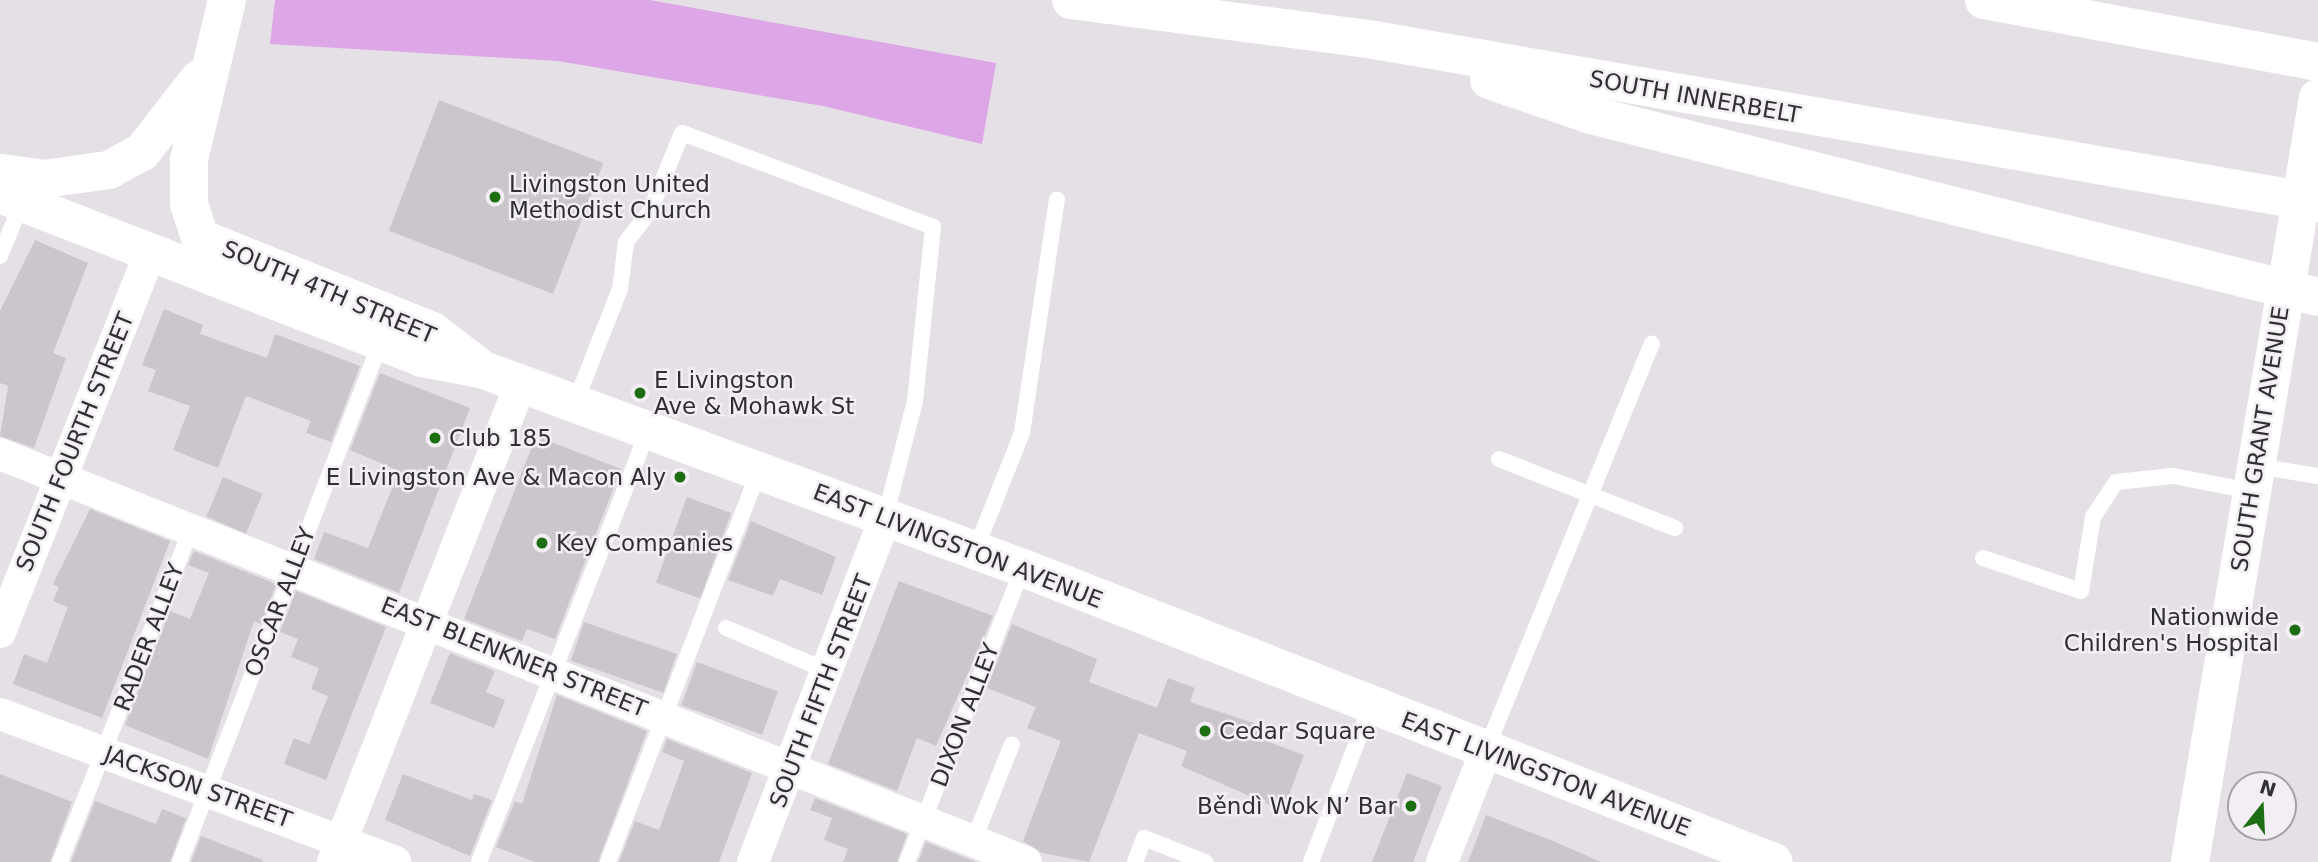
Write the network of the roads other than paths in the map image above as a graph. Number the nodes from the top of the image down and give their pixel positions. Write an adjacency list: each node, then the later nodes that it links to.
1 (227, 0): 5 (main road, SOUTH 4TH STREET)
2 (1070, 0): 4 (main road, SOUTH INNERBELT)
3 (1984, 0): 6 (main road)
4 (1374, 40): 8 (main road, SOUTH INNERBELT); 15 (main road)
5 (219, 44): 9 (main road, SOUTH 4TH STREET); 18 (main road, SOUTH 4TH STREET)
6 (2318, 62)
7 (2318, 98): 27 (main road, SOUTH GRANT AVENUE)
8 (2141, 176): 11 (main road, SOUTH INNERBELT); 12 (main road)
9 (6, 185): 13 (main road, EAST LIVINGSTON AVENUE); 14 (lane)
10 (1057, 200): 32 (lane)
11 (2318, 203)
12 (2318, 219)
13 (144, 250): 16 (main road, EAST LIVINGSTON AVENUE); 26 (street, SOUTH FOURTH STREET)
14 (0, 257)
15 (2318, 297)
16 (381, 341): 18 (main road, EAST LIVINGSTON AVENUE); 34 (lane, OSCAR ALLEY)
17 (1653, 344): 28 (lane)
18 (481, 369): 19 (main road, EAST LIVINGSTON AVENUE)
19 (521, 383): 20 (main road, EAST LIVINGSTON AVENUE); 36 (street)
20 (575, 403): 21 (main road, EAST LIVINGSTON AVENUE); 29 (lane)
21 (648, 430): 24 (main road, EAST LIVINGSTON AVENUE); 40 (lane)
22 (0, 454): 26 (street, EAST BLENKNER STREET)
23 (1499, 459): 28 (lane)
24 (759, 471): 29 (main road, EAST LIVINGSTON AVENUE); 43 (lane)
25 (2318, 476): 27 (lane)
26 (61, 478): 31 (street, EAST BLENKNER STREET); 38 (street, SOUTH FOURTH STREET)
27 (2254, 478): 33 (lane); 65 (main road, SOUTH GRANT AVENUE)
28 (1590, 496): 30 (lane); 45 (lane)
29 (886, 518): 32 (main road, EAST LIVINGSTON AVENUE); 39 (street, SOUTH FIFTH STREET)
30 (1675, 528)
31 (191, 529): 34 (street, EAST BLENKNER STREET); 46 (lane, RADER ALLEY)
32 (975, 551): 35 (main road, EAST LIVINGSTON AVENUE)
33 (1983, 558)
34 (293, 568): 36 (street, EAST BLENKNER STREET); 48 (lane, OSCAR ALLEY)
35 (1023, 568): 41 (main road, EAST LIVINGSTON AVENUE); 49 (lane, DIXON ALLEY)
36 (427, 622): 40 (street, EAST BLENKNER STREET); 51 (street)
37 (726, 628): 39 (lane)
38 (0, 632)
39 (828, 671): 47 (street, SOUTH FIFTH STREET)
40 (552, 673): 43 (street, EAST BLENKNER STREET); 55 (lane)
41 (1371, 706): 45 (main road, EAST LIVINGSTON AVENUE); 62 (lane)
42 (0, 713): 46 (street, JACKSON STREET)
43 (664, 717): 47 (street, EAST BLENKNER STREET); 56 (lane)
44 (1012, 744): 50 (lane)
45 (1486, 751): 63 (street); 64 (main road, EAST LIVINGSTON AVENUE)
46 (103, 753): 48 (street, JACKSON STREET); 52 (lane, RADER ALLEY)
47 (791, 766): 49 (street, EAST BLENKNER STREET); 57 (street, SOUTH FIFTH STREET)
48 (207, 791): 51 (street, JACKSON STREET); 53 (lane, OSCAR ALLEY)
49 (923, 822): 50 (street, EAST BLENKNER STREET); 58 (lane, DIXON ALLEY)
50 (973, 842): 59 (street, EAST BLENKNER STREET)
51 (337, 851): 54 (street, JACKSON STREET)
52 (60, 862)
53 (180, 862)
54 (395, 862)
55 (478, 862)
56 (608, 862)
57 (753, 862)
58 (907, 862)
59 (1026, 862)
60 (1135, 862): 61 (lane)
61 (1205, 862)
62 (1311, 862)
63 (1442, 862)
64 (1774, 862)
65 (2190, 862)

